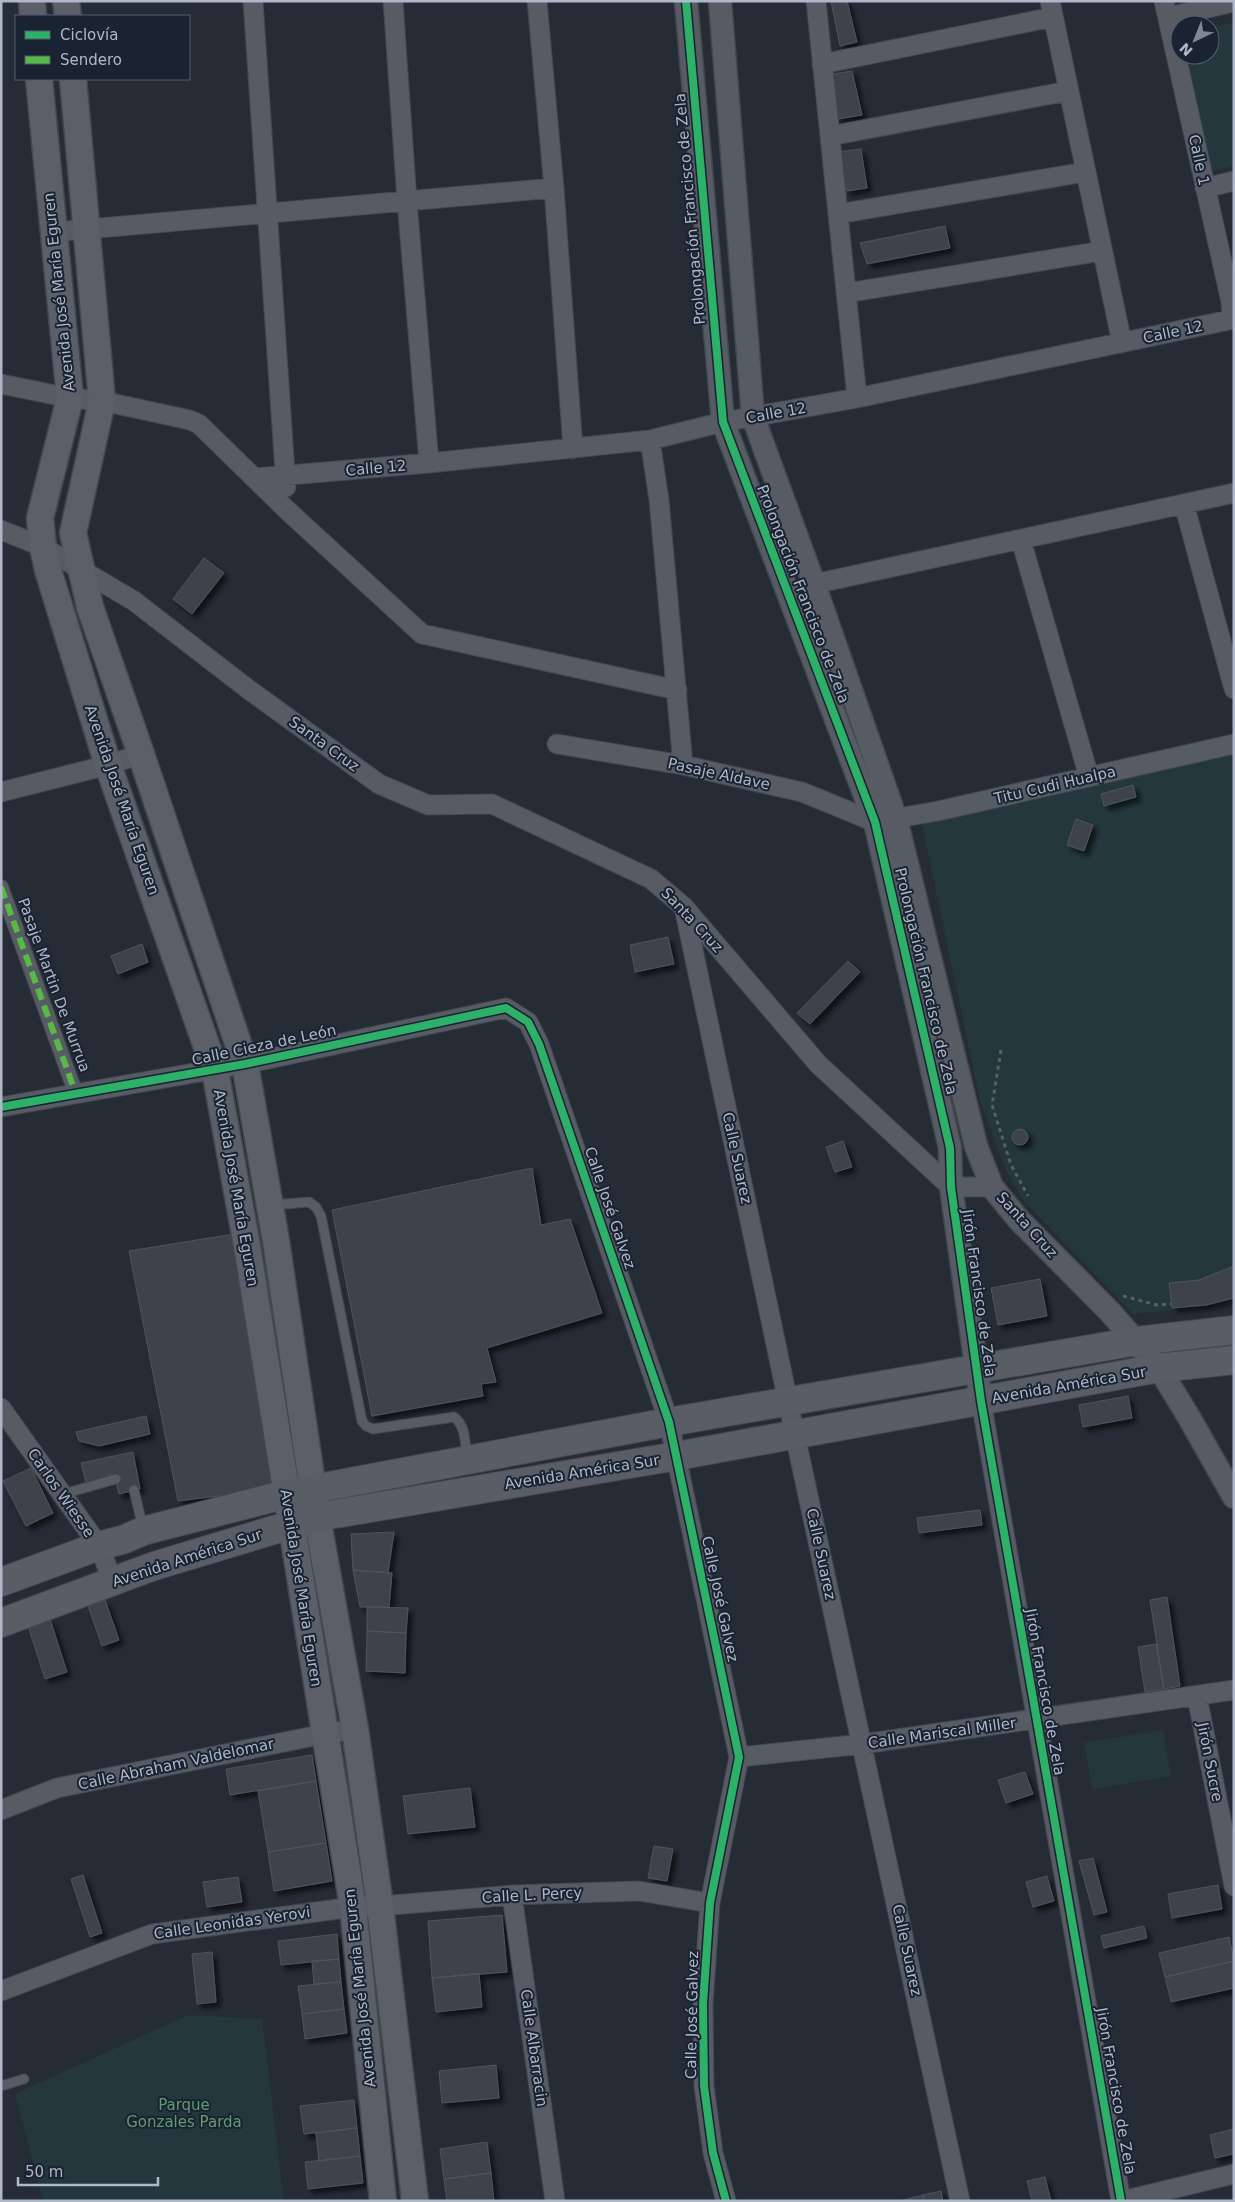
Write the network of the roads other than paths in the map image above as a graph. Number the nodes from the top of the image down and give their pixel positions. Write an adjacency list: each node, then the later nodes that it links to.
1 (32, 1): 12 (main road)
2 (66, 1): 13 (main road)
3 (253, 1): 26 (street)
4 (393, 1): 25 (street)
5 (537, 1): 23 (street)
6 (686, 1): 16 (street, Prolongación Francisco de Zela)
7 (720, 1): 15 (street, Prolongación Francisco de Zela)
8 (816, 1): 14 (street)
9 (1234, 2): 11 (street)
10 (1051, 9): 14 (street); 19 (street)
11 (1166, 9): 24 (street, Calle 1)
12 (33, 15)
13 (68, 15)
14 (822, 64): 20 (street)
15 (725, 73): 16 (street); 38 (street, Prolongación Francisco de Zela)
16 (693, 77): 39 (street, Prolongación Francisco de Zela)
17 (39, 80): 29 (main road, Avenida José María Eguren)
18 (73, 80): 28 (main road, Avenida José María Eguren)
19 (1068, 91): 20 (street); 21 (street)
20 (830, 136): 27 (street)
21 (1085, 172): 27 (street); 30 (street)
22 (1234, 181): 24 (street)
23 (554, 188): 25 (street); 41 (street)
24 (1205, 188): 32 (street, Calle 1)
25 (407, 201): 26 (street); 42 (street)
26 (268, 213): 28 (street); 43 (street)
27 (838, 214): 31 (street)
28 (86, 230): 29 (street); 37 (main road, Avenida José María Eguren)
29 (53, 232): 35 (main road, Avenida José María Eguren)
30 (1102, 251): 31 (street); 33 (street)
31 (846, 293): 36 (street)
32 (1233, 319): 33 (street, Calle 12)
33 (1122, 342): 36 (street, Calle 12)
34 (1, 384): 35 (street)
35 (70, 398): 37 (street); 50 (main road, Avenida José María Eguren)
36 (857, 398): 38 (street, Calle 12)
37 (102, 401): 44 (street); 51 (main road, Avenida José María Eguren)
38 (753, 417): 39 (street, Calle 12); 52 (street, Prolongación Francisco de Zela)
39 (723, 422): 40 (street, Calle 12); 62 (street, Prolongación Francisco de Zela)
40 (650, 440): 41 (street, Calle 12); 54 (street)
41 (573, 449): 42 (street, Calle 12)
42 (429, 463): 43 (street, Calle 12)
43 (285, 477): 44 (street, Calle 12); 47 (street)
44 (255, 478): 47 (street)
45 (1234, 493): 46 (street)
46 (1184, 504): 49 (street); 53 (street)
47 (288, 511): 54 (street)
48 (1, 530): 50 (street, Santa Cruz)
49 (1021, 540): 52 (street); 60 (street)
50 (43, 547): 51 (street, Santa Cruz); 58 (main road, Avenida José María Eguren)
51 (81, 568): 57 (main road, Avenida José María Eguren); 64 (street, Santa Cruz)
52 (814, 584): 62 (street, Prolongación Francisco de Zela)
53 (1234, 689)
54 (677, 690): 59 (street)
55 (557, 744): 59 (street, Pasaje Aldave)
56 (1234, 744): 60 (street, Titu Cudi Hualpa)
57 (141, 754): 58 (street); 66 (main road, Avenida José María Eguren)
58 (108, 765): 61 (street); 67 (main road, Avenida José María Eguren)
59 (683, 765): 62 (street, Pasaje Aldave)
60 (1088, 777): 62 (street, Titu Cudi Hualpa)
61 (1, 792)
62 (886, 821): 70 (street, Prolongación Francisco de Zela); 71 (street, Prolongación Francisco de Zela)
63 (1, 887): 68 (street, Pasaje Martin De Murrua)
64 (684, 907): 70 (street, Santa Cruz); 81 (street, Calle Suarez)
65 (528, 1022): 66 (street, Calle Cieza de León); 83 (street, Calle José Galvez)
66 (245, 1064): 67 (street, Calle Cieza de León); 72 (main road, Avenida José María Eguren)
67 (215, 1070): 68 (street, Calle Cieza de León); 74 (main road, Avenida José María Eguren)
68 (76, 1094): 69 (street, Calle Cieza de León)
69 (1, 1107)
70 (951, 1187): 71 (street, Santa Cruz); 79 (street, Jirón Francisco de Zela)
71 (992, 1187): 76 (street, Santa Cruz)
72 (270, 1205): 73 (main road, Avenida José María Eguren); 86 (lane)
73 (276, 1241): 74 (main road); 88 (main road, Avenida José María Eguren)
74 (246, 1246): 92 (main road, Avenida José María Eguren)
75 (1234, 1330): 76 (main road, Avenida América Sur)
76 (1137, 1341): 78 (street, Santa Cruz); 79 (main road, Avenida América Sur)
77 (1234, 1360): 78 (main road, Avenida América Sur)
78 (1159, 1368): 80 (main road, Avenida América Sur); 93 (street, Santa Cruz)
79 (976, 1369): 80 (street, Jirón Francisco de Zela); 81 (main road, Avenida América Sur)
80 (981, 1401): 84 (main road, Avenida América Sur); 103 (street, Jirón Francisco de Zela)
81 (788, 1402): 83 (main road, Avenida América Sur); 84 (street, Calle Suarez)
82 (1, 1408): 91 (street, Carlos Wiesse)
83 (669, 1422): 85 (street, Calle José Galvez); 86 (main road, Avenida América Sur)
84 (795, 1435): 85 (main road, Avenida América Sur); 106 (street, Calle Suarez)
85 (677, 1456): 90 (main road, Avenida América Sur); 107 (street, Calle José Galvez)
86 (457, 1462): 88 (main road, Avenida América Sur); 90 (main road)
87 (116, 1480): 91 (lane)
88 (314, 1489): 92 (main road, Avenida América Sur); 94 (main road, Avenida José María Eguren)
89 (134, 1490): 96 (lane)
90 (454, 1493): 94 (main road, Avenida América Sur)
91 (63, 1494): 97 (street, Carlos Wiesse)
92 (287, 1494): 95 (main road, Avenida José María Eguren); 96 (main road, Avenida América Sur)
93 (1234, 1497)
94 (317, 1517): 95 (main road, Avenida América Sur); 104 (main road, Avenida José María Eguren)
95 (291, 1525): 99 (main road, Avenida América Sur); 105 (main road, Avenida José María Eguren)
96 (144, 1531): 97 (main road, Avenida América Sur)
97 (99, 1546): 98 (main road, Avenida América Sur); 99 (street, Carlos Wiesse)
98 (1, 1582)
99 (113, 1582): 100 (main road, Avenida América Sur)
100 (1, 1623)
101 (1234, 1690): 102 (street, Calle Mariscal Miller)
102 (1197, 1696): 103 (street, Calle Mariscal Miller); 111 (street, Jirón Sucre)
103 (1036, 1719): 106 (street, Calle Mariscal Miller); 125 (street, Jirón Francisco de Zela)
104 (355, 1729): 105 (street, Calle Abraham Valdelomar); 109 (main road, Avenida José María Eguren)
105 (324, 1734): 108 (street, Calle Abraham Valdelomar); 110 (main road, Avenida José María Eguren)
106 (863, 1744): 107 (street, Calle Mariscal Miller); 124 (street, Calle Suarez)
107 (739, 1757): 113 (street, Calle José Galvez)
108 (1, 1810)
109 (371, 1839): 110 (main road); 114 (main road, Avenida José María Eguren)
110 (342, 1843): 115 (main road, Avenida José María Eguren)
111 (1234, 1886)
112 (512, 1895): 113 (street, Calle L. Percy); 114 (street, Calle L. Percy); 122 (street, Calle Albarracin)
113 (710, 1904): 123 (street, Calle José Galvez)
114 (380, 1906): 115 (street, Calle L. Percy); 121 (main road, Avenida José María Eguren)
115 (352, 1907): 116 (street, Calle Leonidas Yerovi); 120 (main road, Avenida José María Eguren)
116 (1, 1991)
117 (24, 2079): 118 (lane)
118 (1, 2086)
119 (1234, 2174): 125 (street)
120 (383, 2201)
121 (415, 2201)
122 (555, 2201)
123 (726, 2201)
124 (960, 2201)
125 (1121, 2201)

